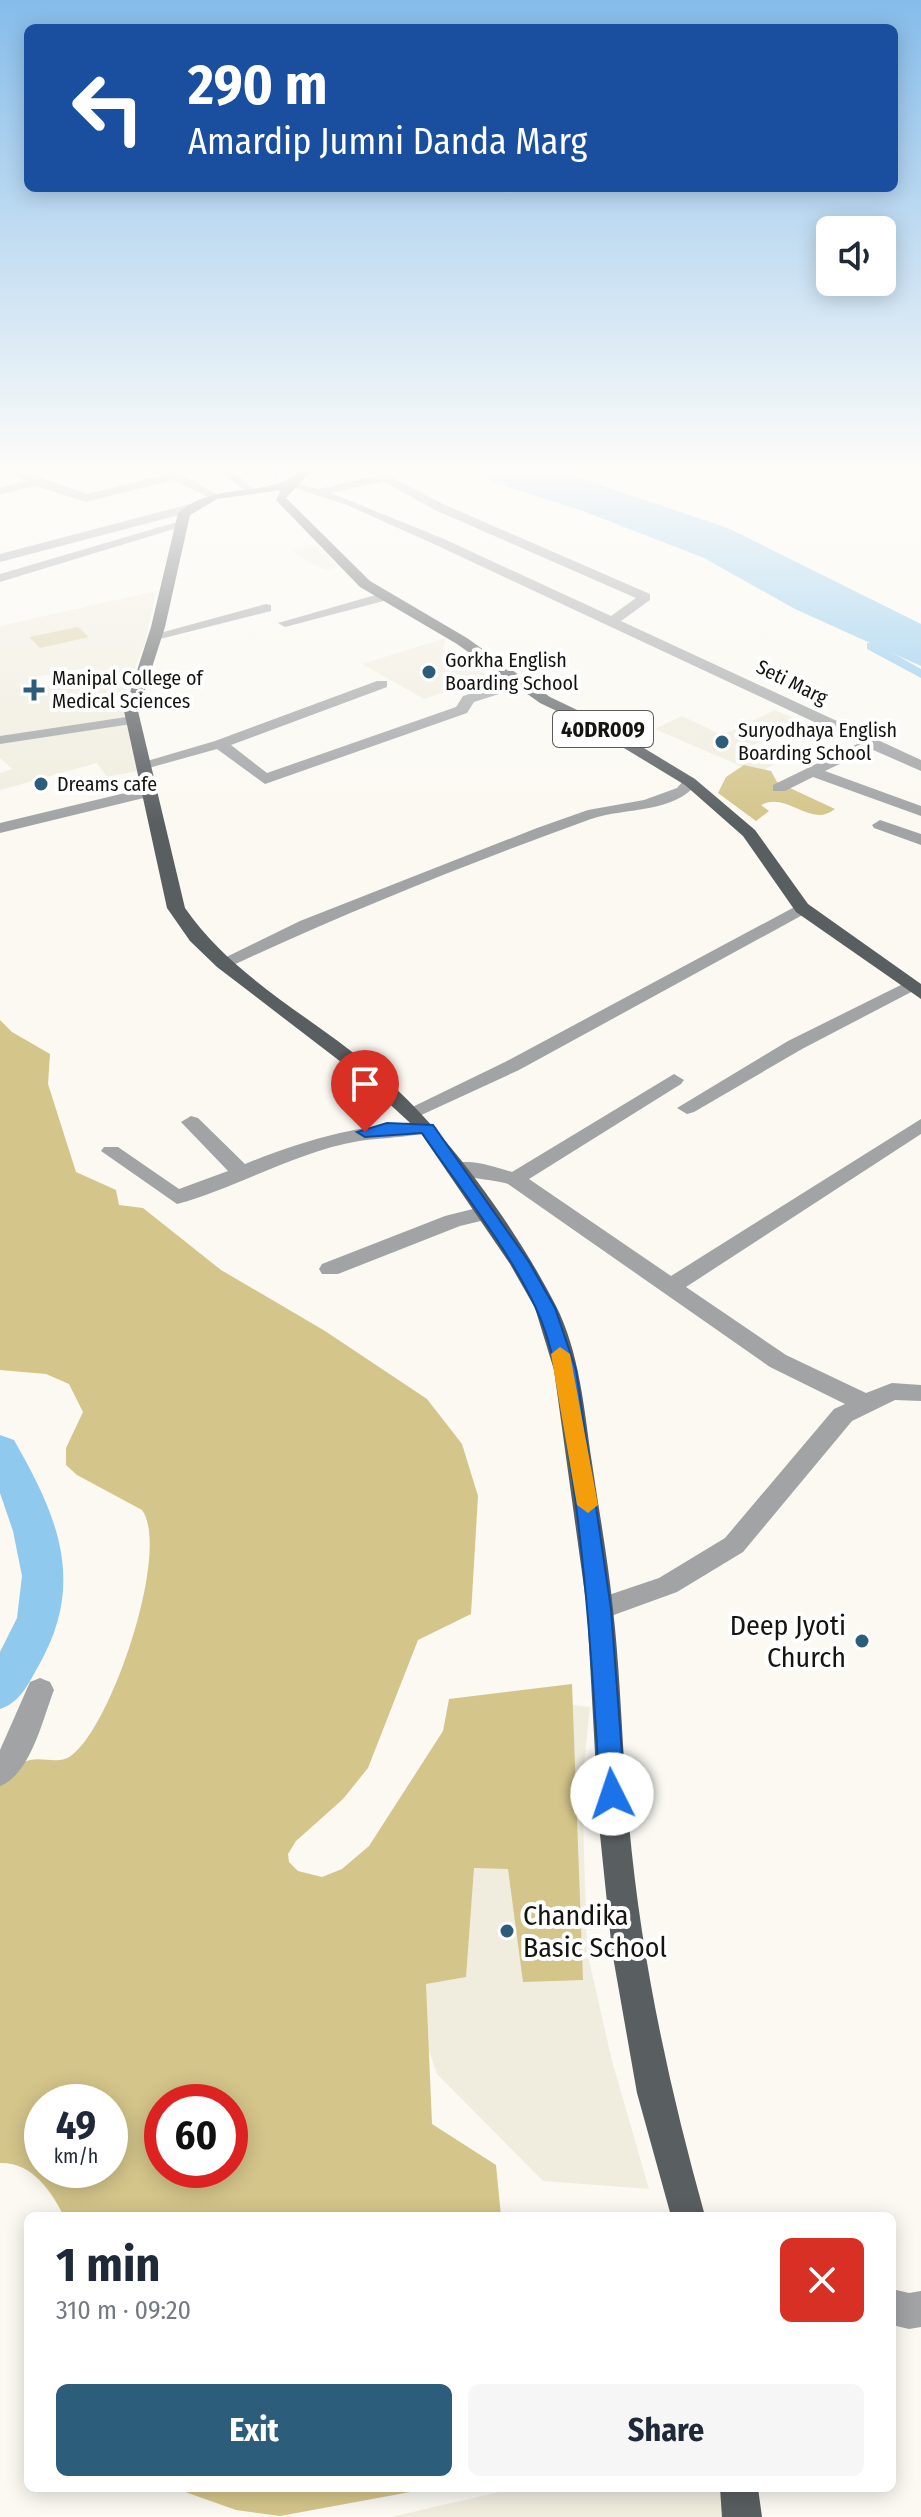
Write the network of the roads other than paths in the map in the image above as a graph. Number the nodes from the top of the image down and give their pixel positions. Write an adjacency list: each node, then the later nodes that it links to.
1 (167, 588): 9 (main road)
2 (373, 588): 5 (main road, 40DR009)
3 (539, 588): 7 (street, Seti Marg)
4 (625, 588): 7 (street)
5 (386, 596): 8 (street); 10 (main road, 40DR009)
6 (266, 608): 9 (street)
7 (613, 621): 14 (street, Seti Marg)
8 (285, 623)
9 (156, 636): 12 (main road)
10 (519, 683): 15 (street); 19 (main road, 40DR009)
11 (382, 684): 15 (street)
12 (133, 720): 13 (street); 16 (main road)
13 (0, 740)
14 (871, 743): 17 (street, Seti Marg); 18 (street)
15 (220, 744): 16 (street)
16 (145, 764): 21 (main road)
17 (921, 766)
18 (816, 773): 20 (street); 22 (street)
19 (690, 782): 26 (main road, 40DR009); 27 (street)
20 (779, 788)
21 (150, 792): 24 (street); 27 (main road)
22 (921, 811)
23 (880, 825): 25 (street)
24 (0, 828)
25 (921, 840)
26 (802, 908): 28 (main road, 40DR009); 31 (street)
27 (223, 963): 31 (main road)
28 (916, 989): 30 (street)
29 (674, 1080): 38 (street)
30 (687, 1108)
31 (410, 1113): 34 (main road)
32 (191, 1122): 37 (street)
33 (921, 1125): 41 (street)
34 (427, 1128): 36 (main road); 37 (street)
35 (111, 1151): 37 (street)
36 (457, 1169): 38 (street); 39 (main road)
37 (240, 1174)
38 (515, 1179): 41 (street)
39 (485, 1213): 40 (street); 46 (main road)
40 (330, 1269)
41 (670, 1287): 44 (street)
42 (892, 1391): 43 (street); 44 (street); 45 (street)
43 (921, 1393)
44 (867, 1404): 46 (street)
45 (921, 1406)
46 (600, 1609): 49 (main road)
47 (40, 1690): 48 (street)
48 (0, 1773)
49 (687, 2212)
50 (896, 2308): 51 (street)
51 (921, 2309)
52 (739, 2492): 53 (main road)
53 (742, 2517)

